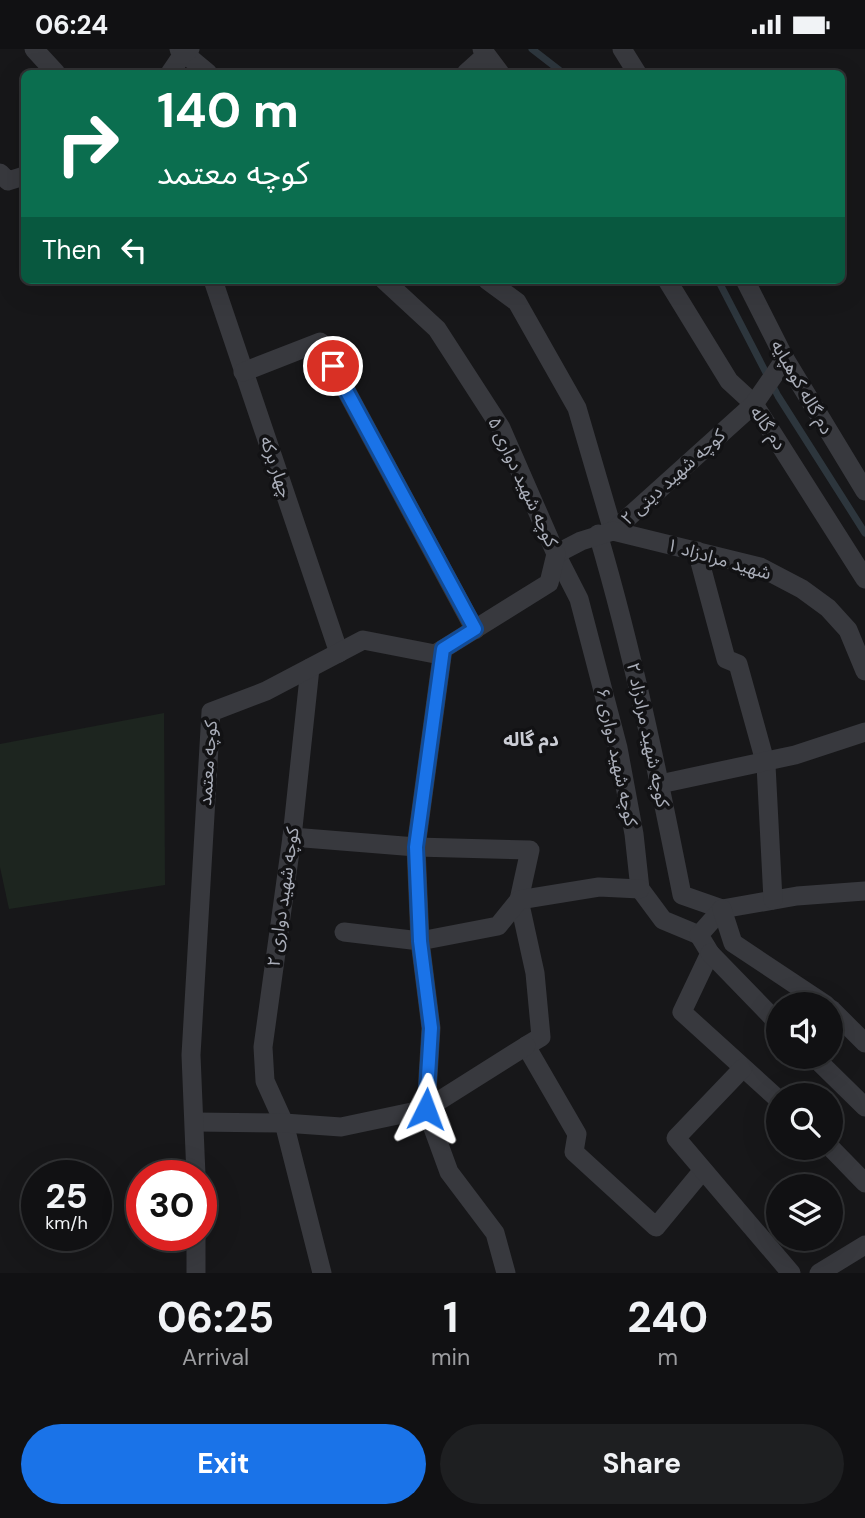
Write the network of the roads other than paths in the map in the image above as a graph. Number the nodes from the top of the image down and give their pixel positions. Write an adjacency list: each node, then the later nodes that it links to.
1 (34, 49): 5 (street)
2 (622, 49): 10 (street)
3 (184, 51): 6 (street); 7 (street)
4 (484, 52): 8 (street); 9 (street)
5 (53, 70)
6 (172, 70)
7 (205, 70)
8 (469, 70)
9 (498, 70)
10 (635, 70)
11 (0, 173): 12 (street)
12 (21, 177)
13 (214, 284): 19 (street, چهار برکه)
14 (388, 284): 24 (street, کوچه شهید دواری ۵)
15 (492, 284): 22 (street, کوچه شهید مرادزاد ۲)
16 (669, 284): 20 (street, دم گاله)
17 (747, 284): 18 (street, دم گاله کوهپایه)
18 (785, 359): 20 (street, کوچه شهید دینی ۲); 21 (street, دم گاله کوهپایه)
19 (243, 372): 26 (street); 28 (street, چهار برکه)
20 (754, 404): 22 (street, کوچه شهید دینی ۲); 25 (street, دم گاله)
21 (865, 491)
22 (605, 532): 23 (street, شهید مرادزاد ۱); 24 (street, کوچه شهید دینی ۲); 33 (street, کوچه شهید مرادزاد ۲)
23 (697, 551): 30 (street, شهید مرادزاد ۱); 32 (street)
24 (556, 554): 26 (street); 36 (street, کوچه شهید دواری ۶)
25 (865, 579)
26 (475, 629): 27 (street)
27 (443, 649): 28 (street, کوچه معتمد); 35 (street)
28 (340, 653): 29 (street, کوچه معتمد)
29 (310, 668): 34 (street, کوچه شهید دواری ۲); 55 (street, کوچه معتمد)
30 (865, 671)
31 (865, 732): 32 (street)
32 (765, 760): 33 (street); 39 (street)
33 (660, 784): 40 (street, کوچه شهید مرادزاد ۲)
34 (292, 837): 35 (street); 56 (street, کوچه شهید دواری ۲)
35 (416, 847): 38 (street); 43 (street)
36 (640, 889): 38 (street); 42 (street)
37 (865, 891): 39 (street)
38 (519, 900): 43 (street); 49 (street)
39 (772, 900): 40 (street)
40 (722, 909): 42 (street); 45 (street)
41 (344, 932): 43 (street)
42 (699, 935): 44 (street)
43 (420, 941): 54 (street)
44 (710, 953): 46 (street); 50 (street)
45 (806, 992)
46 (766, 1011)
47 (843, 1021): 48 (street)
48 (865, 1043)
49 (526, 1046): 54 (street); 59 (street)
50 (743, 1067): 52 (street); 59 (street)
51 (826, 1069): 53 (street)
52 (766, 1088)
53 (865, 1107)
54 (426, 1109): 56 (street); 65 (street)
55 (195, 1122): 56 (street); 57 (street, کوچه معتمد)
56 (284, 1123): 64 (street, کوچه شهید دواری ۲)
57 (196, 1160)
58 (843, 1160): 60 (street)
59 (703, 1170): 66 (street)
60 (865, 1183)
61 (865, 1245): 67 (street)
62 (196, 1251): 63 (street)
63 (196, 1273)
64 (322, 1273)
65 (506, 1273)
66 (791, 1273)
67 (819, 1273)

